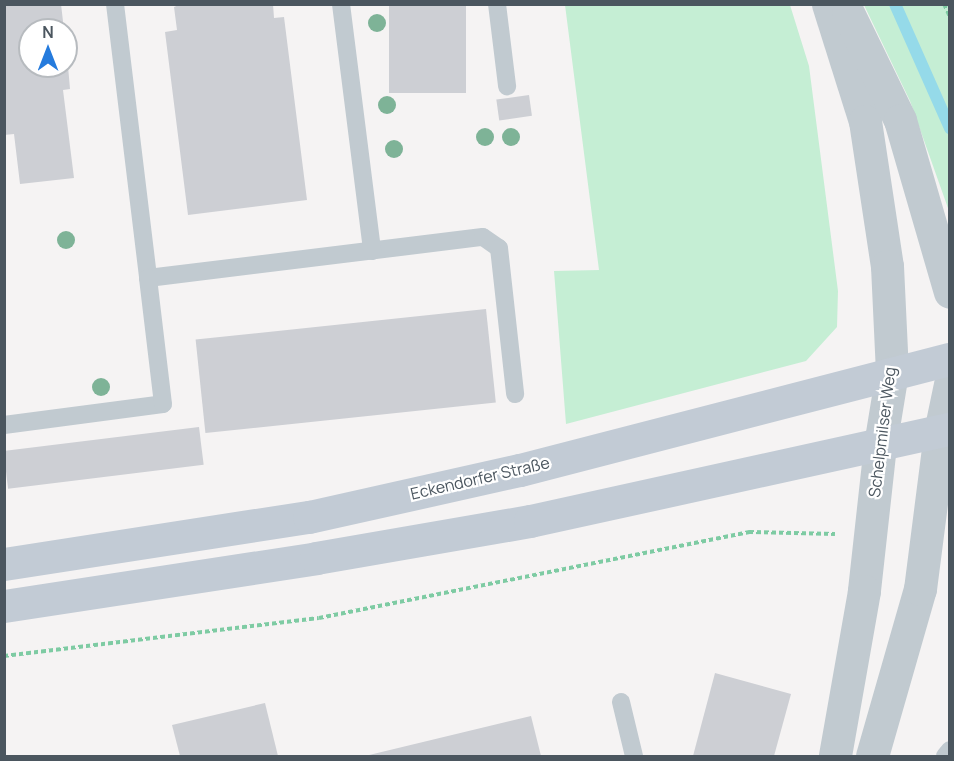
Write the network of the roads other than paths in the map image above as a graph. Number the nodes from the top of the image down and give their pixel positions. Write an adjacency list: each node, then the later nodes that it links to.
1 (115, 4): 8 (lane)
2 (341, 4): 7 (lane)
3 (497, 4): 6 (lane)
4 (828, 4): 11 (street, Schelpmilser Weg)
5 (844, 4): 9 (street)
6 (507, 87)
7 (372, 251): 8 (lane); 13 (lane)
8 (148, 278): 14 (lane)
9 (950, 292)
10 (950, 359): 11 (main road, Eckendorfer Straße)
11 (892, 372): 16 (street, Schelpmilser Weg); 17 (main road, Eckendorfer Straße)
12 (950, 384): 15 (street)
13 (515, 394)
14 (4, 424)
15 (945, 430): 16 (main road); 23 (street)
16 (880, 445): 18 (main road); 22 (street, Schelpmilser Weg)
17 (4, 564)
18 (4, 606)
19 (621, 702): 21 (lane)
20 (950, 750): 24 (lane)
21 (634, 756)
22 (835, 756)
23 (872, 756)
24 (945, 756)

